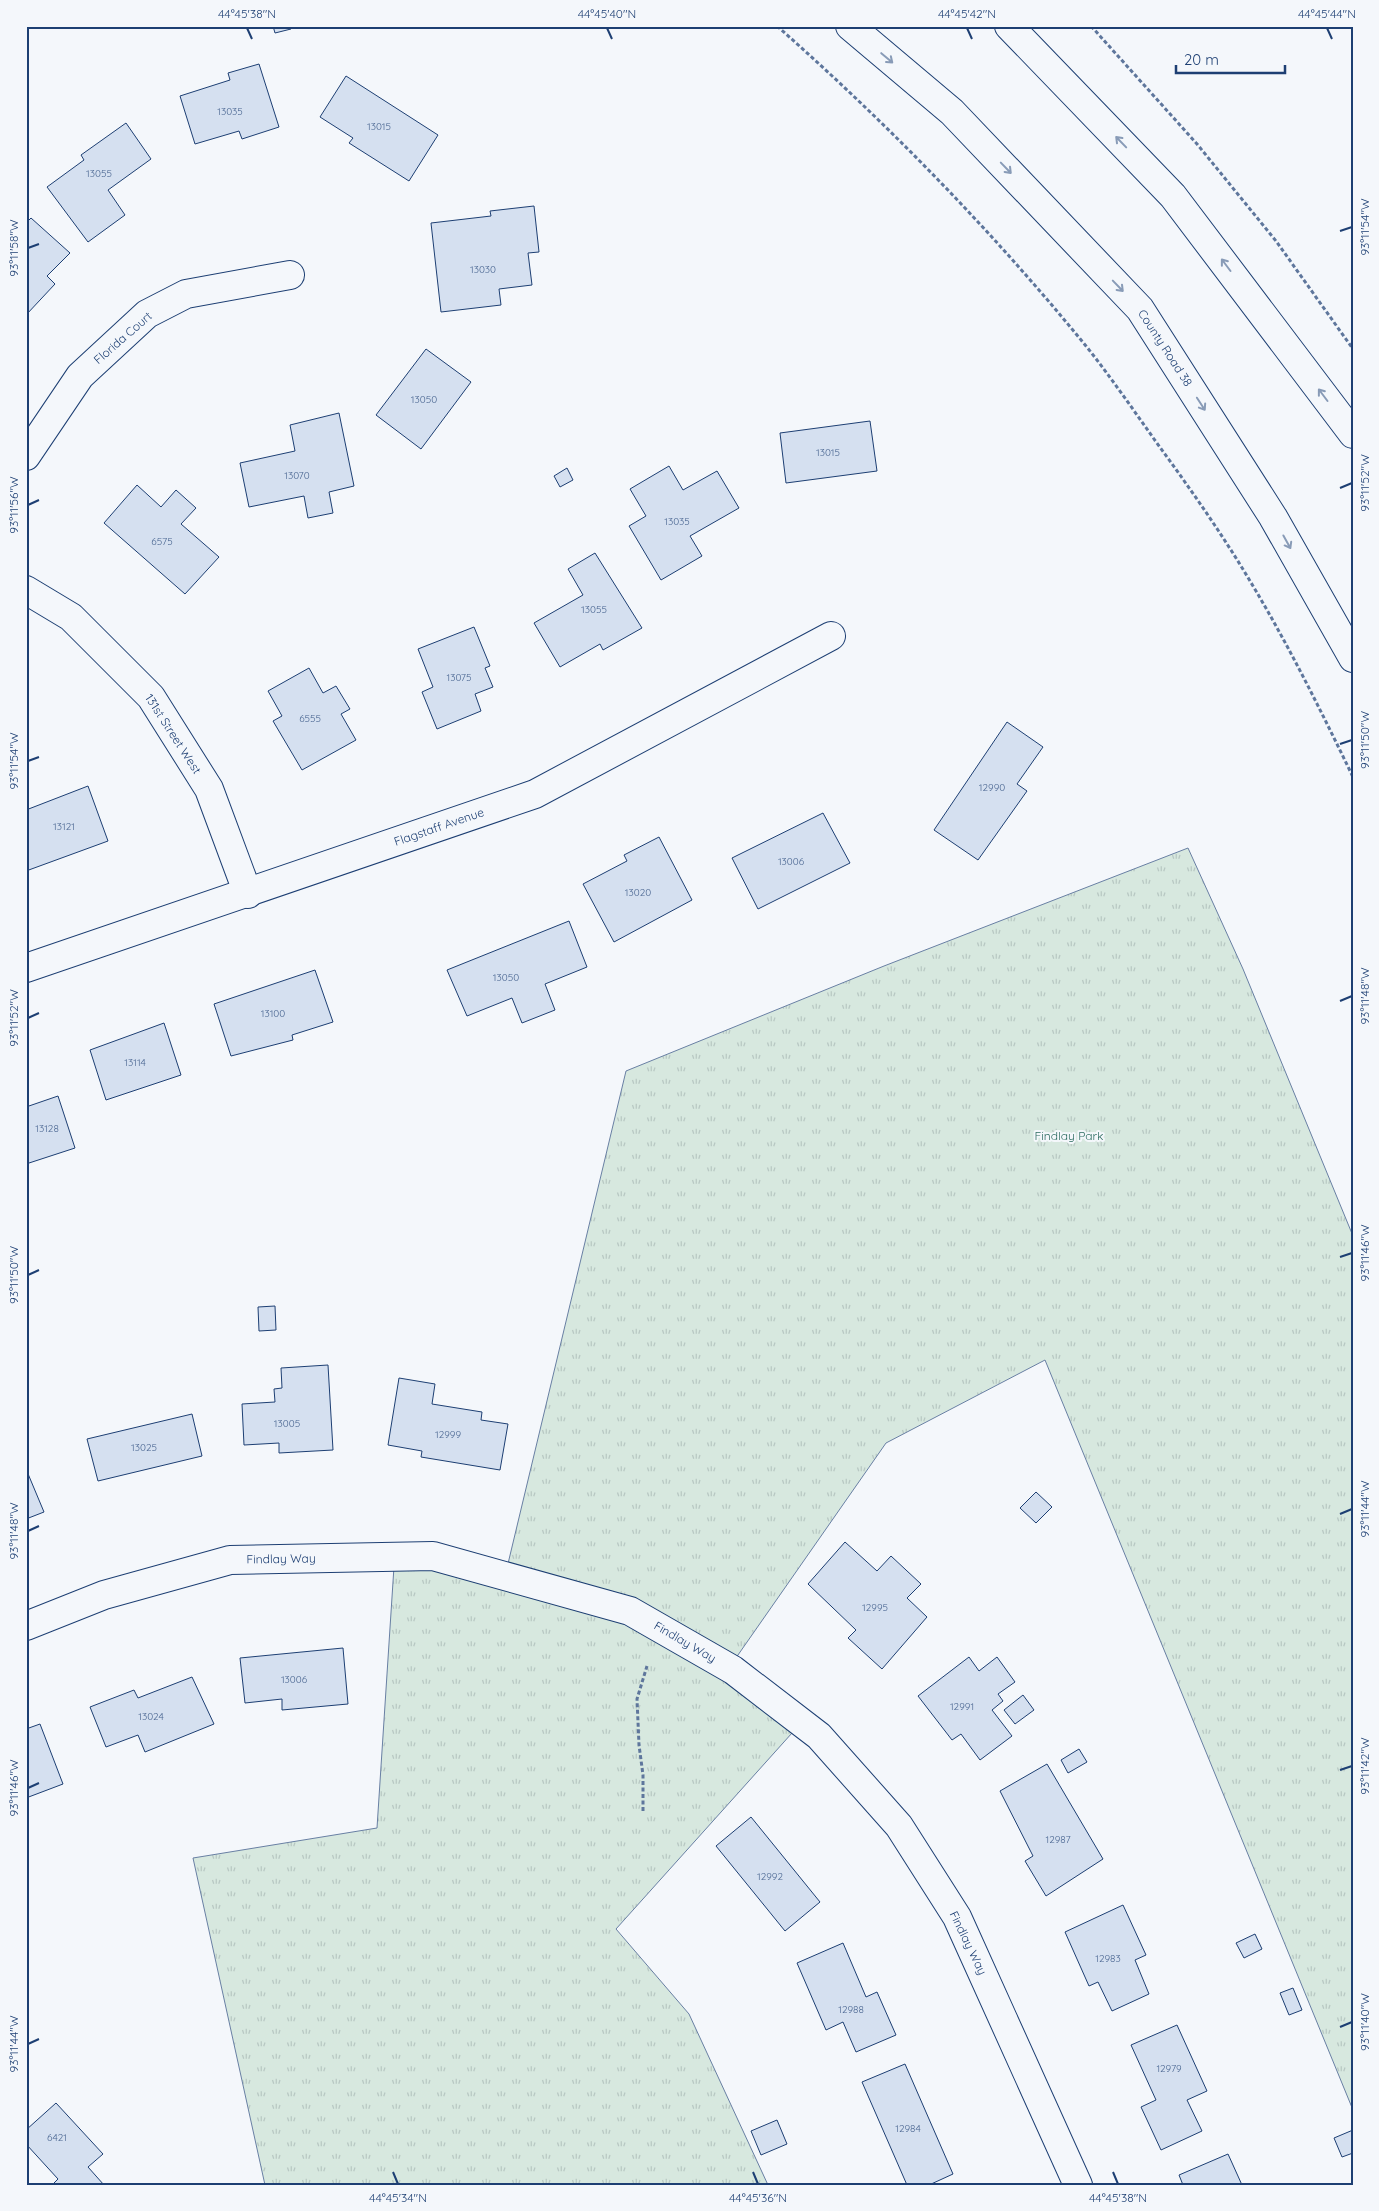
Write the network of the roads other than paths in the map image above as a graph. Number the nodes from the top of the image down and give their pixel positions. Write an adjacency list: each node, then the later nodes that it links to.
1 (850, 26): 8 (street, County Road 38, one-way to 8)
2 (1009, 26): 4 (street, one-way to 2)
3 (290, 275): 5 (street, Florida Court)
4 (1353, 434)
5 (26, 456)
6 (26, 590): 9 (street, 131st Street West)
7 (831, 636): 9 (street, Flagstaff Avenue)
8 (1353, 658)
9 (248, 894): 10 (street, Flagstaff Avenue)
10 (26, 968)
11 (26, 1626): 12 (street, Findlay Way)
12 (1078, 2185)

